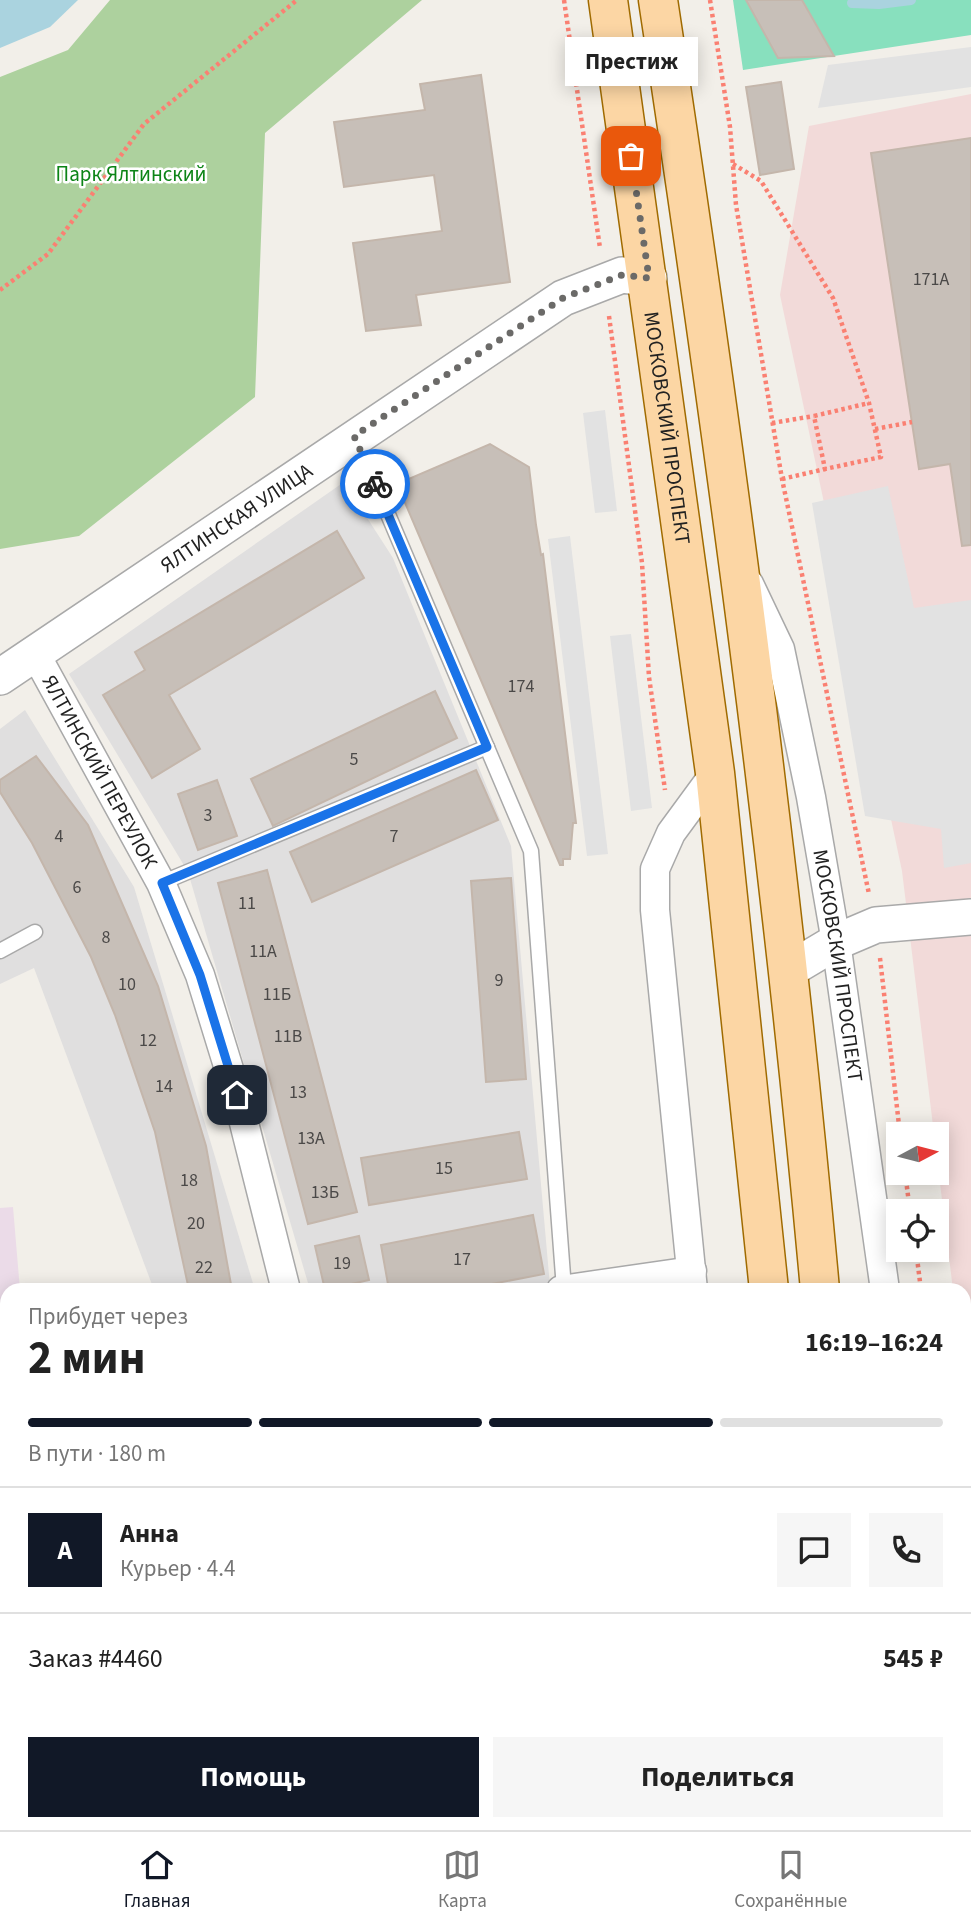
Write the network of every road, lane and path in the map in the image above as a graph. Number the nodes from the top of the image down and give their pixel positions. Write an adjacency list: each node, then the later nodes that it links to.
1 (297, 0): 8 (path)
2 (564, 0): 9 (path)
3 (608, 0): 7 (main road, МОСКОВСКИЙ ПРОСПЕКТ)
4 (658, 0): 18 (main road, МОСКОВСКИЙ ПРОСПЕКТ)
5 (709, 0): 6 (path)
6 (733, 163): 10 (path); 13 (path)
7 (649, 278): 9 (street, ЯЛТИНСКАЯ УЛИЦА); 22 (main road, МОСКОВСКИЙ ПРОСПЕКТ)
8 (0, 290)
9 (606, 292): 15 (street, ЯЛТИНСКАЯ УЛИЦА); 23 (path)
10 (869, 403): 11 (path); 14 (path)
11 (814, 416): 13 (path); 16 (path)
12 (912, 422): 14 (path)
13 (772, 423): 17 (path)
14 (875, 429): 16 (path)
15 (354, 436): 19 (street, ЯЛТИНСКАЯ УЛИЦА); 21 (lane)
16 (825, 469): 17 (path)
17 (782, 479): 26 (path)
18 (741, 567): 28 (street, МОСКОВСКИЙ ПРОСПЕКТ); 30 (main road, МОСКОВСКИЙ ПРОСПЕКТ)
19 (36, 656): 20 (street, ЯЛТИНСКАЯ УЛИЦА); 24 (street, ЯЛТИНСКИЙ ПЕРЕУЛОК)
20 (0, 677)
21 (487, 747): 24 (lane); 35 (lane)
22 (715, 774): 23 (street); 37 (main road, МОСКОВСКИЙ ПРОСПЕКТ)
23 (671, 833): 33 (street)
24 (162, 883): 34 (street, ЯЛТИНСКИЙ ПЕРЕУЛОК)
25 (971, 917): 26 (street)
26 (876, 925): 28 (street); 31 (path)
27 (34, 932): 29 (lane)
28 (836, 942): 30 (street); 39 (street, МОСКОВСКИЙ ПРОСПЕКТ)
29 (0, 951)
30 (789, 970): 38 (main road, МОСКОВСКИЙ ПРОСПЕКТ)
31 (899, 1122)
32 (918, 1262): 40 (path)
33 (692, 1281): 36 (street)
34 (284, 1283)
35 (563, 1283)
36 (660, 1283)
37 (768, 1283)
38 (819, 1283)
39 (884, 1283)
40 (920, 1283)

